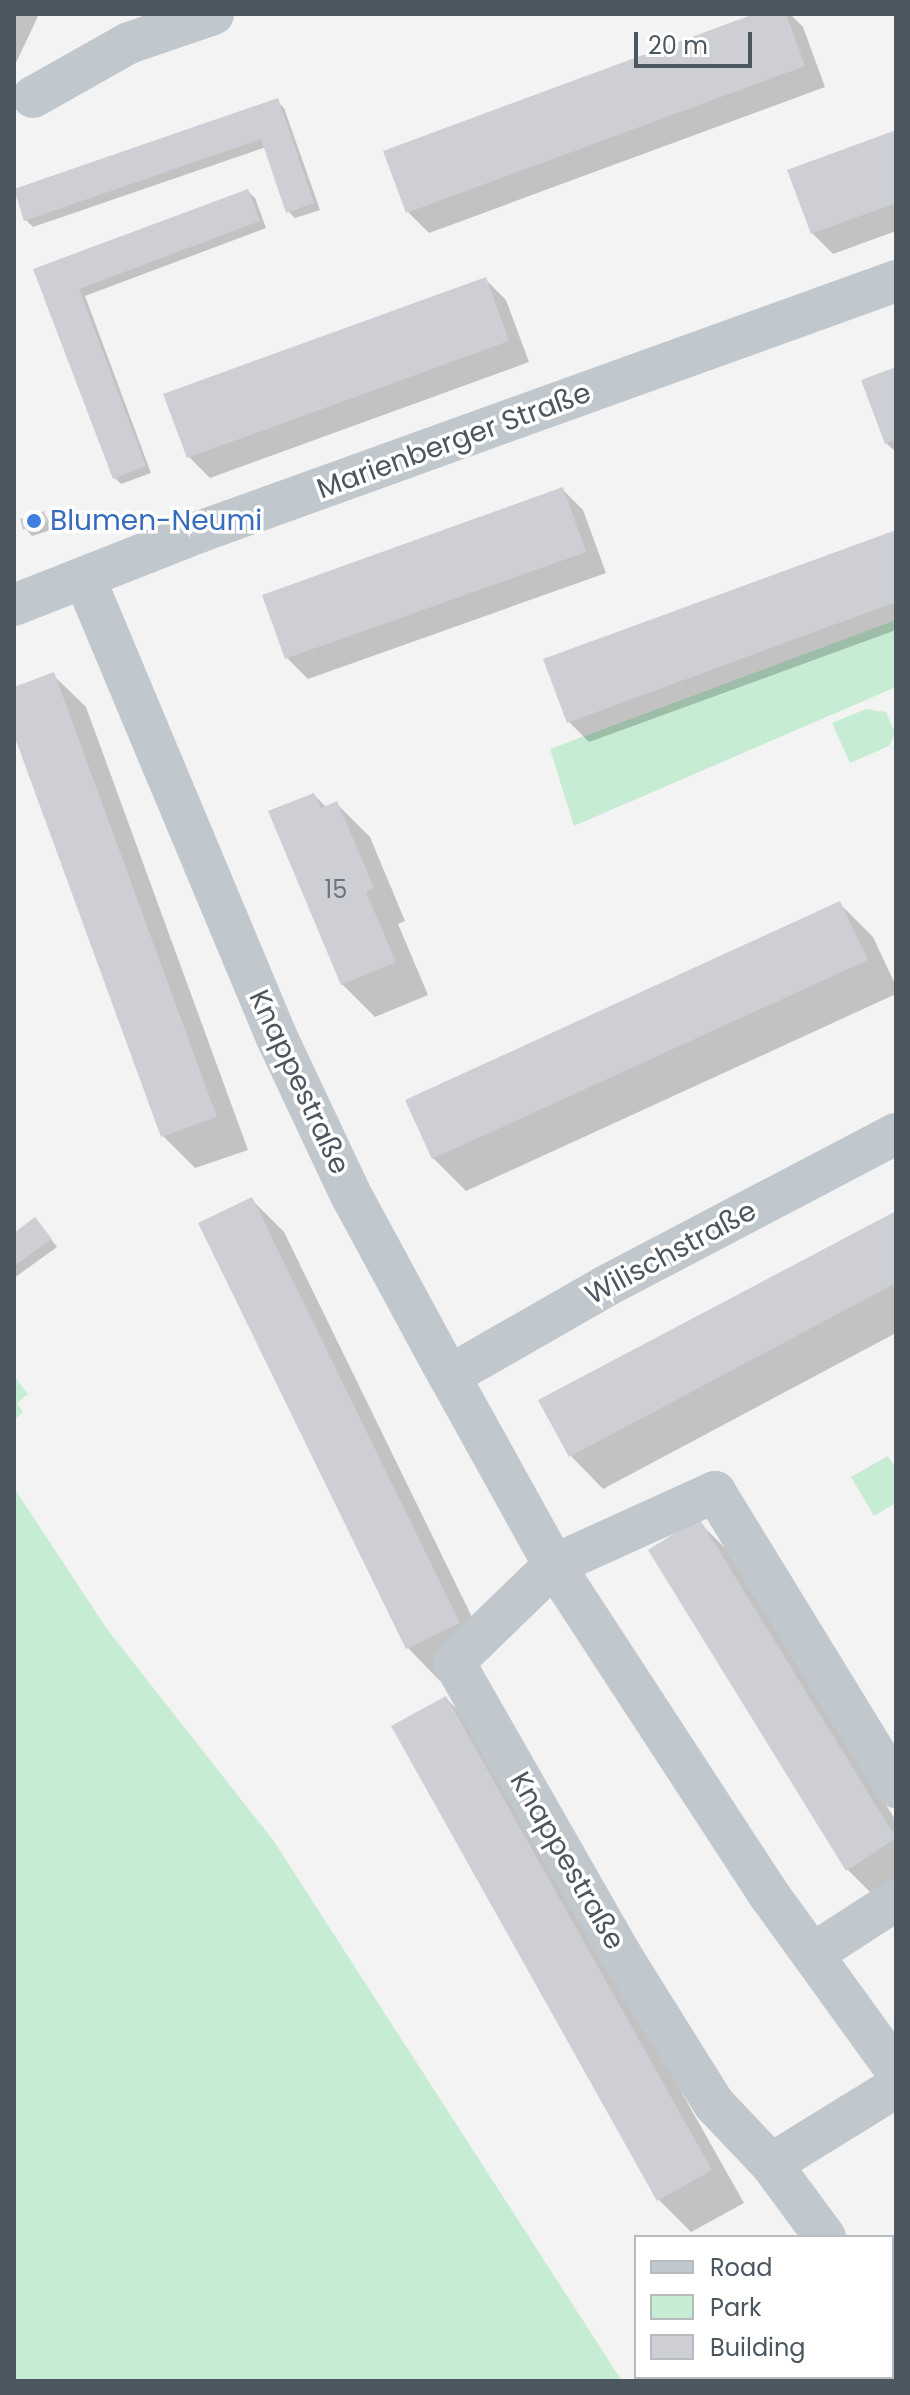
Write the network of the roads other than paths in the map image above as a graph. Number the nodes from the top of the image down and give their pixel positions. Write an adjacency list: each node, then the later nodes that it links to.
1 (213, 14): 2 (street)
2 (33, 97)
3 (896, 281): 4 (street, Marienberger Straße)
4 (85, 579): 5 (street, Marienberger Straße); 7 (street, Knappestraße)
5 (14, 605)
6 (896, 1134): 7 (street, Wilischstraße)
7 (449, 1376): 8 (street, Knappestraße)
8 (554, 1565): 9 (street, Knappestraße); 11 (street, Knappestraße); 14 (street, Knappestraße)
9 (896, 1787)
10 (896, 1900): 11 (street)
11 (814, 1953): 12 (street, Knappestraße)
12 (896, 2070)
13 (896, 2087): 14 (street)
14 (771, 2164): 15 (street, Knappestraße)
15 (824, 2235)

